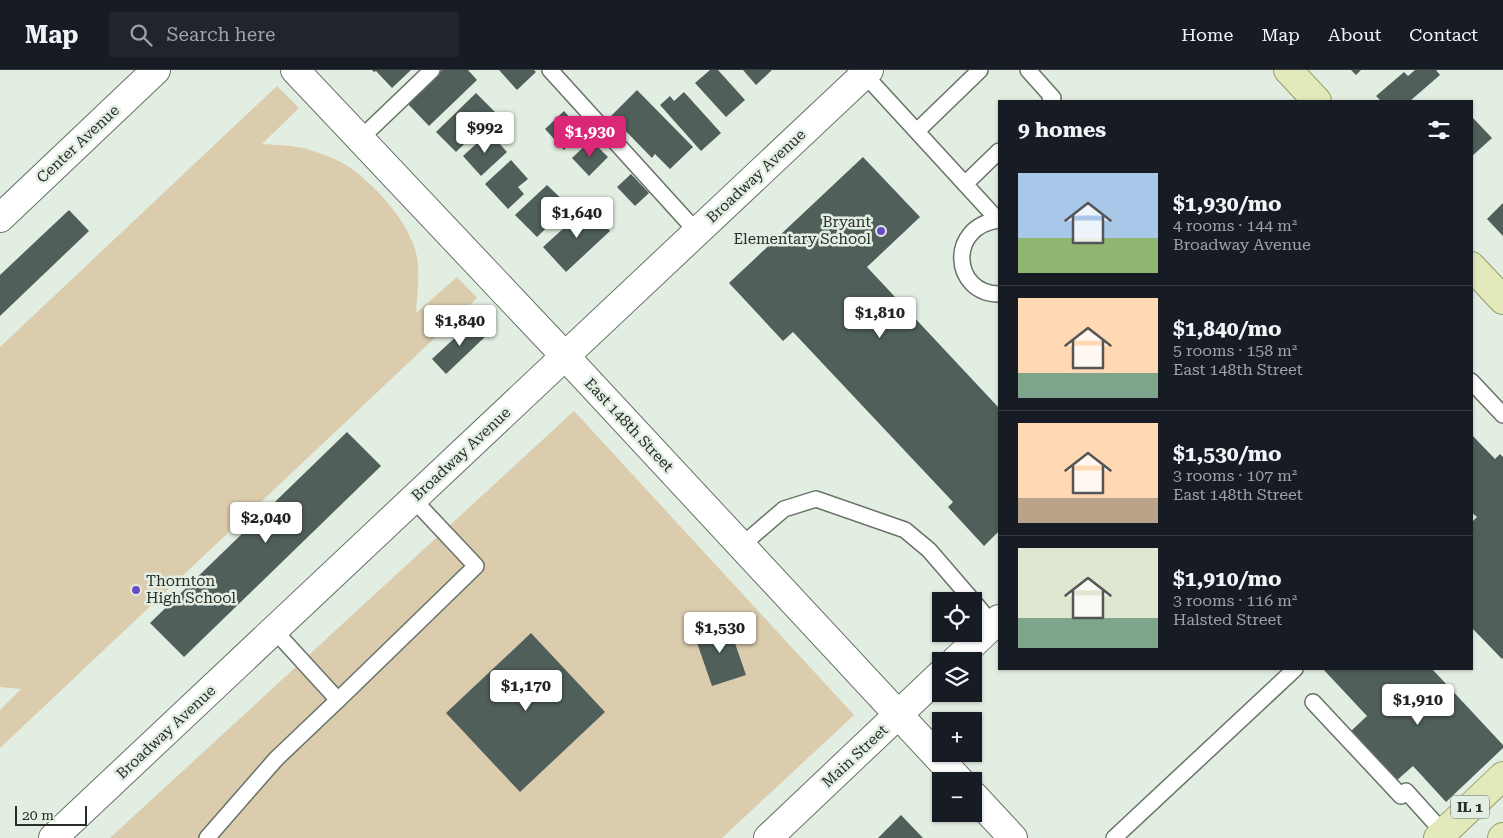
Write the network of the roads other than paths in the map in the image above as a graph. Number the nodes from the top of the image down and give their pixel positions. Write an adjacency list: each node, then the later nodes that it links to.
1 (156, 70): 15 (street, Center Avenue)
2 (295, 70): 12 (street, East 148th Street)
3 (432, 70): 12 (lane)
4 (550, 70): 17 (lane)
5 (980, 70): 11 (lane)
6 (1028, 70): 9 (lane)
7 (1288, 70): 10 (main road)
8 (866, 72): 11 (lane); 17 (street, Broadway Avenue)
9 (1051, 100)
10 (1316, 100)
11 (916, 131): 14 (lane)
12 (360, 139): 21 (street, East 148th Street)
13 (998, 153): 14 (lane)
14 (965, 184): 16 (lane)
15 (0, 218)
16 (998, 220): 19 (lane)
17 (697, 232): 21 (street, Broadway Avenue)
18 (1473, 268): 20 (main road)
19 (998, 294)
20 (1503, 300)
21 (565, 356): 24 (street, Broadway Avenue); 25 (street, East 148th Street)
22 (1473, 383): 23 (lane)
23 (1503, 415)
24 (413, 499): 29 (street, Broadway Avenue); 33 (lane)
25 (742, 546): 26 (lane); 35 (street, East 148th Street)
26 (965, 592)
27 (982, 610): 28 (lane)
28 (996, 622): 30 (street)
29 (274, 630): 33 (lane); 40 (street, Broadway Avenue)
30 (964, 652)
31 (1294, 670): 44 (lane)
32 (932, 683): 35 (street, Main Street)
33 (338, 700): 41 (lane)
34 (1313, 702): 39 (lane)
35 (899, 715): 36 (street, East 148th Street); 42 (street, Main Street)
36 (952, 772)
37 (1503, 776): 39 (main road, IL 1)
38 (982, 805): 43 (street)
39 (1441, 835)
40 (53, 838)
41 (207, 838)
42 (768, 838)
43 (1013, 838)
44 (1114, 838)

